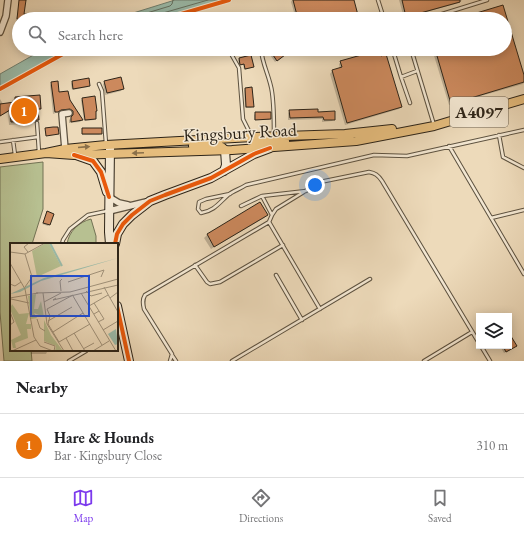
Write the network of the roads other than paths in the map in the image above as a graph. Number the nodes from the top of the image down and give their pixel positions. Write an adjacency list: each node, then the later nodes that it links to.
1 (8, 0): 7 (street)
2 (378, 0): 5 (lane)
3 (487, 0): 4 (lane)
4 (481, 1): 6 (lane)
5 (382, 12)
6 (447, 12)
7 (0, 32)
8 (232, 56): 24 (lane)
9 (261, 56): 21 (lane)
10 (395, 56): 13 (lane)
11 (412, 56): 12 (lane)
12 (417, 71): 13 (lane); 19 (lane)
13 (401, 77): 16 (lane)
14 (99, 84): 29 (lane)
15 (524, 99): 19 (main road, Kingsbury Road / A4097)
16 (410, 103)
17 (69, 113): 32 (street)
18 (37, 123): 23 (lane)
19 (434, 126): 21 (main road, Kingsbury Road / A4097); 26 (main road, Kingsbury Road / A4097)
20 (524, 130): 22 (lane)
21 (274, 136): 24 (main road, Kingsbury Road / A4097)
22 (499, 136): 30 (lane); 40 (lane)
23 (38, 137): 25 (lane); 35 (lane)
24 (253, 137): 26 (main road); 28 (main road, Kingsbury Road / A4097); 34 (main road)
25 (13, 140): 27 (lane); 38 (lane)
26 (356, 141): 31 (main road, Kingsbury Road / A4097)
27 (0, 142)
28 (149, 142): 29 (main road, Kingsbury Road / A4097); 33 (main road)
29 (108, 145): 32 (main road, Kingsbury Road / A4097, one-way to 29); 36 (street)
30 (449, 146): 43 (lane); 52 (lane)
31 (270, 148): 34 (main road, Kingsbury Road / A4097); 41 (street)
32 (65, 149): 35 (main road, Kingsbury Road / A4097)
33 (225, 150): 34 (main road, Kingsbury Road / A4097); 36 (main road, Kingsbury Road / A4097, one-way to 36); 41 (street)
34 (240, 150)
35 (43, 154): 37 (main road, Kingsbury Road / A4097); 38 (main road, Kingsbury Road / A4097)
36 (110, 154): 37 (main road, Kingsbury Road / A4097); 45 (street)
37 (74, 155): 45 (street)
38 (15, 157): 39 (main road, Kingsbury Road / A4097)
39 (0, 159)
40 (524, 168)
41 (224, 171): 46 (street)
42 (308, 190): 44 (lane); 51 (lane); 66 (lane)
43 (230, 194): 43 (lane)
44 (262, 196): 48 (lane); 51 (lane)
45 (109, 197): 47 (street); 50 (street)
46 (150, 201): 47 (street); 56 (street)
47 (131, 206): 50 (street)
48 (241, 206)
49 (524, 210): 52 (lane)
50 (109, 211): 54 (lane); 55 (street)
51 (272, 215): 53 (lane)
52 (491, 218): 59 (lane)
53 (269, 222): 57 (lane); 58 (lane)
54 (62, 243)
55 (110, 243)
56 (116, 243)
57 (283, 245): 58 (lane); 63 (lane)
58 (195, 265): 70 (lane)
59 (523, 269): 60 (lane)
60 (524, 274)
61 (276, 275): 65 (lane)
62 (370, 279): 63 (lane)
63 (320, 309): 65 (lane)
64 (118, 311): 72 (street)
65 (302, 320): 75 (lane)
66 (472, 332): 67 (lane); 76 (lane)
67 (476, 338)
68 (483, 349): 77 (lane)
69 (86, 351): 71 (lane)
70 (172, 354): 73 (lane); 74 (lane)
71 (69, 361)
72 (129, 361)
73 (170, 361)
74 (176, 361)
75 (232, 361)
76 (424, 361)
77 (490, 361)

